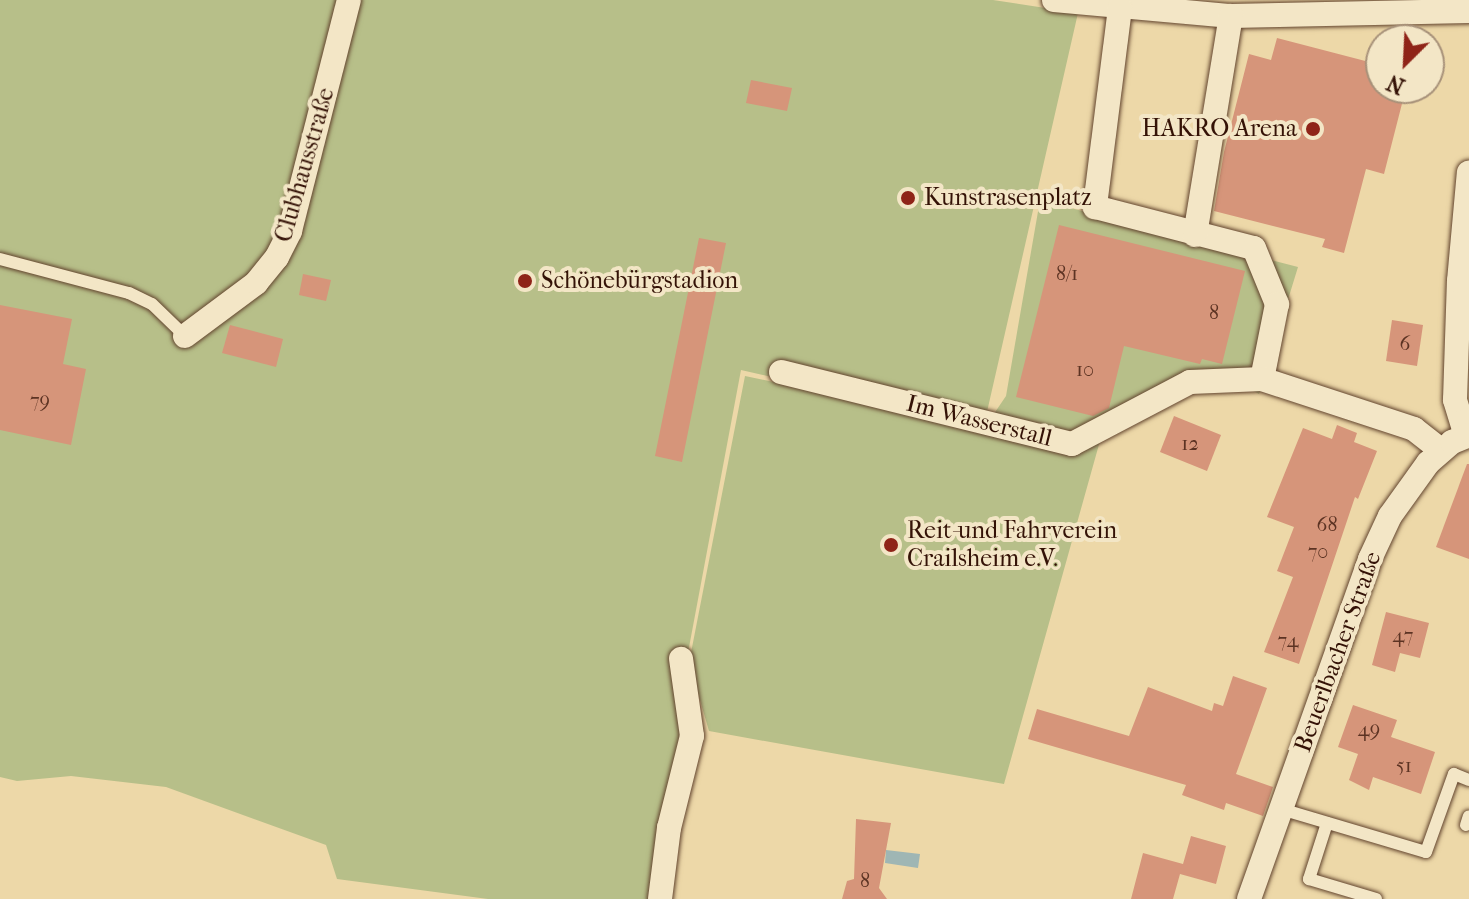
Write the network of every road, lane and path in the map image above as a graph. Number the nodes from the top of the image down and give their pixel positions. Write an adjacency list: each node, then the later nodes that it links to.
1 (349, 0): 9 (street, Clubhausstraße)
2 (1054, 0): 3 (street)
3 (1120, 8): 5 (street); 7 (street)
4 (1469, 11): 5 (street)
5 (1231, 16): 7 (street)
6 (1469, 172): 12 (street)
7 (1195, 235): 11 (street)
8 (0, 259): 9 (lane)
9 (185, 336)
10 (781, 372): 11 (street, Im Wasserstall)
11 (1262, 379): 13 (street, Im Wasserstall)
12 (1467, 435): 13 (street, Beuerlbacher Straße)
13 (1441, 450): 16 (street, Beuerlbacher Straße)
14 (681, 659): 18 (street)
15 (1469, 780): 17 (lane)
16 (1281, 809): 17 (lane); 19 (street, Beuerlbacher Straße)
17 (1327, 823): 20 (lane)
18 (660, 899)
19 (1249, 899)
20 (1376, 899)

